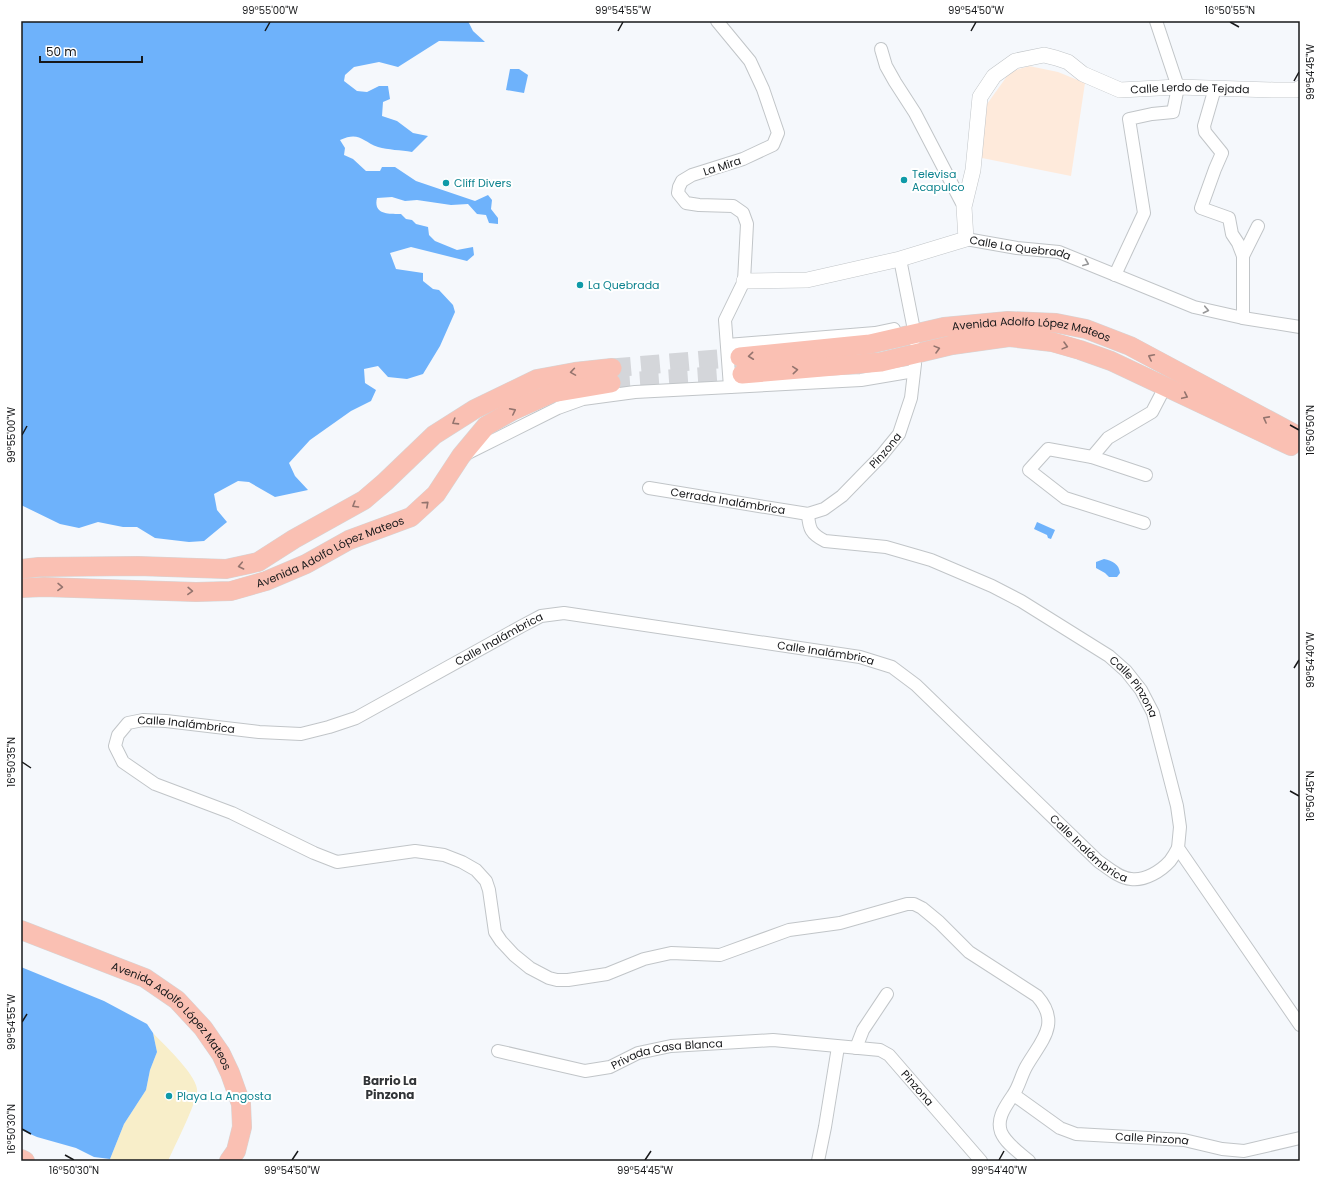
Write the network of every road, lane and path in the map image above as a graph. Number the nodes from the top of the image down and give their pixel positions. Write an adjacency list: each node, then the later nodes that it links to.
1 (717, 21): 4 (street, La Mira)
2 (728, 21): 4 (street)
3 (1156, 21): 6 (street)
4 (726, 34): 15 (street, La Mira)
5 (881, 48): 9 (street)
6 (1178, 87): 7 (street, Calle Lerdo de Tejada); 9 (street, Calle Lerdo de Tejada); 14 (street)
7 (1215, 88): 8 (street, Calle Lerdo de Tejada); 12 (street)
8 (1299, 90)
9 (964, 207): 11 (street)
10 (1258, 226): 12 (street)
11 (966, 239): 13 (street, Calle La Quebrada); 14 (street, Calle La Quebrada, one-way to 14)
12 (1243, 256): 16 (street)
13 (900, 259): 15 (street, Calle La Quebrada); 18 (street)
14 (1115, 275): 16 (street, Calle La Quebrada, one-way to 16)
15 (744, 281): 20 (street)
16 (1243, 318): 17 (street, Calle La Quebrada)
17 (1300, 327)
18 (913, 330): 19 (street); 20 (main road, Avenida Adolfo López Mateos); 22 (main road, Avenida Adolfo López Mateos, one-way to 18)
19 (915, 363): 20 (main road, Avenida Adolfo López Mateos); 21 (main road, Avenida Adolfo López Mateos, one-way to 21); 28 (street, Pinzona)
20 (735, 366): 24 (street)
21 (1165, 386): 23 (main road, Avenida Adolfo López Mateos, one-way to 23); 25 (street)
22 (1300, 437)
23 (1300, 450)
24 (461, 456): 30 (main road, Avenida Adolfo López Mateos, one-way to 30); 31 (main road, Avenida Adolfo López Mateos, one-way to 24)
25 (1092, 457): 26 (street); 29 (street)
26 (1146, 475)
27 (649, 488): 28 (street, Cerrada Inalámbrica)
28 (808, 514): 32 (street, Calle Pinzona)
29 (1144, 523)
30 (21, 569)
31 (21, 588)
32 (1178, 848): 35 (street); 39 (street, Calle Inalámbrica)
33 (21, 930): 43 (main road, Avenida Adolfo López Mateos)
34 (887, 994): 37 (street)
35 (1300, 1025)
36 (838, 1047): 37 (street, Pinzona); 38 (street, Privada Casa Blanca); 44 (street)
37 (856, 1048): 45 (street, Pinzona)
38 (498, 1051)
39 (1014, 1095): 40 (street, Calle Pinzona); 46 (street)
40 (1300, 1138)
41 (21, 1159): 42 (main road)
42 (25, 1161)
43 (229, 1161)
44 (818, 1161)
45 (980, 1161)
46 (1029, 1161)

